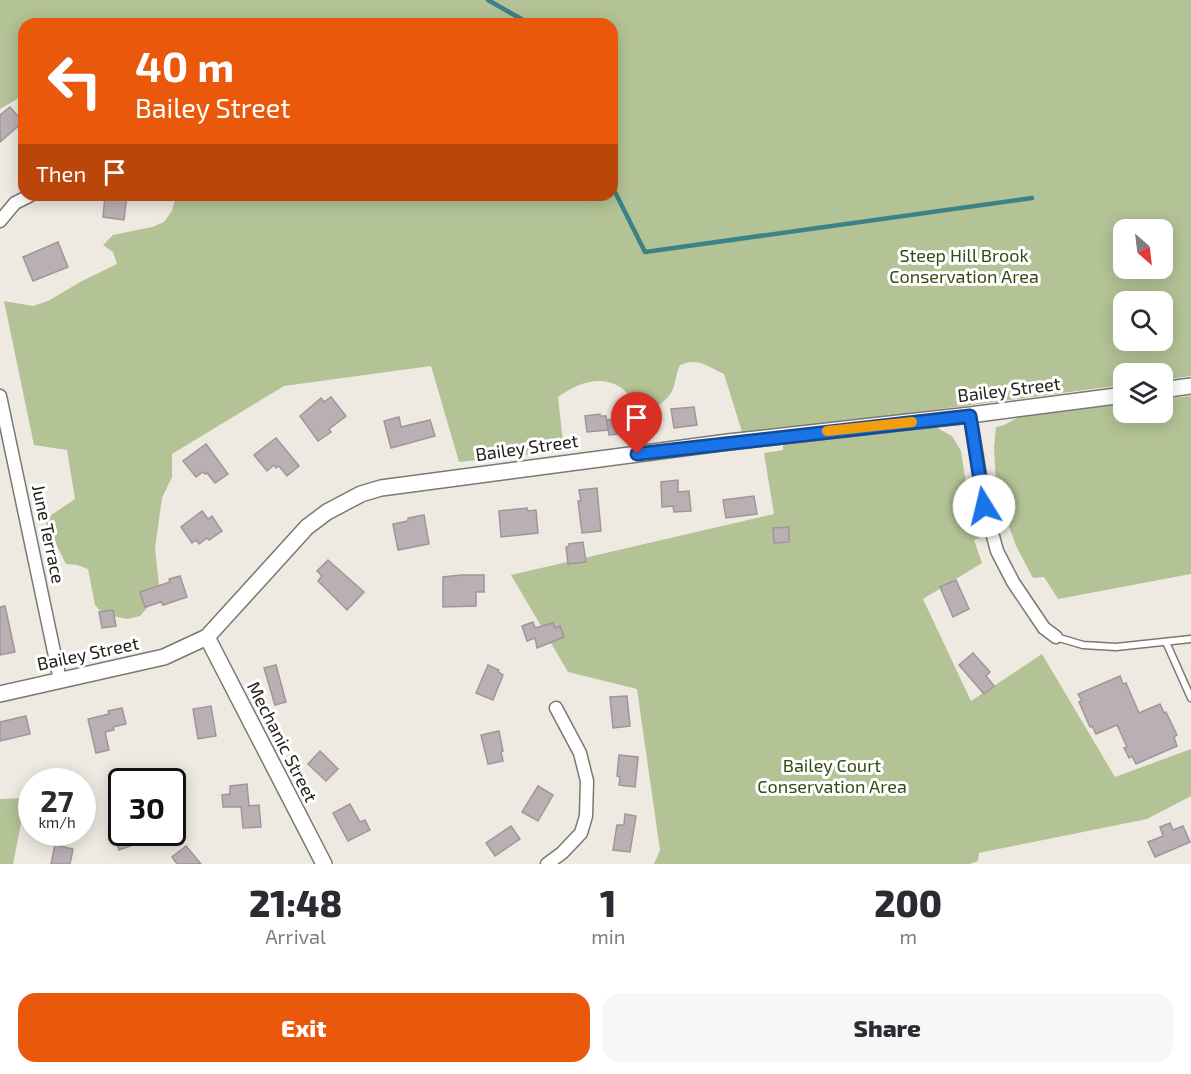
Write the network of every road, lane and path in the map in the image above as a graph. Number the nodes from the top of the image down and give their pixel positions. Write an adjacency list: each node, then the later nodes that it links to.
1 (19, 201): 2 (street)
2 (0, 221)
3 (1191, 386): 4 (street)
4 (1173, 388)
5 (0, 396): 12 (street, June Terrace)
6 (1113, 396): 7 (street, Bailey Street)
7 (970, 416): 8 (street, Bailey Street); 9 (street)
8 (207, 637): 12 (street, Bailey Street); 16 (street, Mechanic Street)
9 (1056, 637): 11 (lane)
10 (1191, 639): 11 (lane)
11 (1166, 642): 14 (lane)
12 (60, 681): 13 (street, Bailey Street)
13 (0, 694)
14 (1191, 698)
15 (556, 708): 17 (street)
16 (324, 864)
17 (547, 864)

